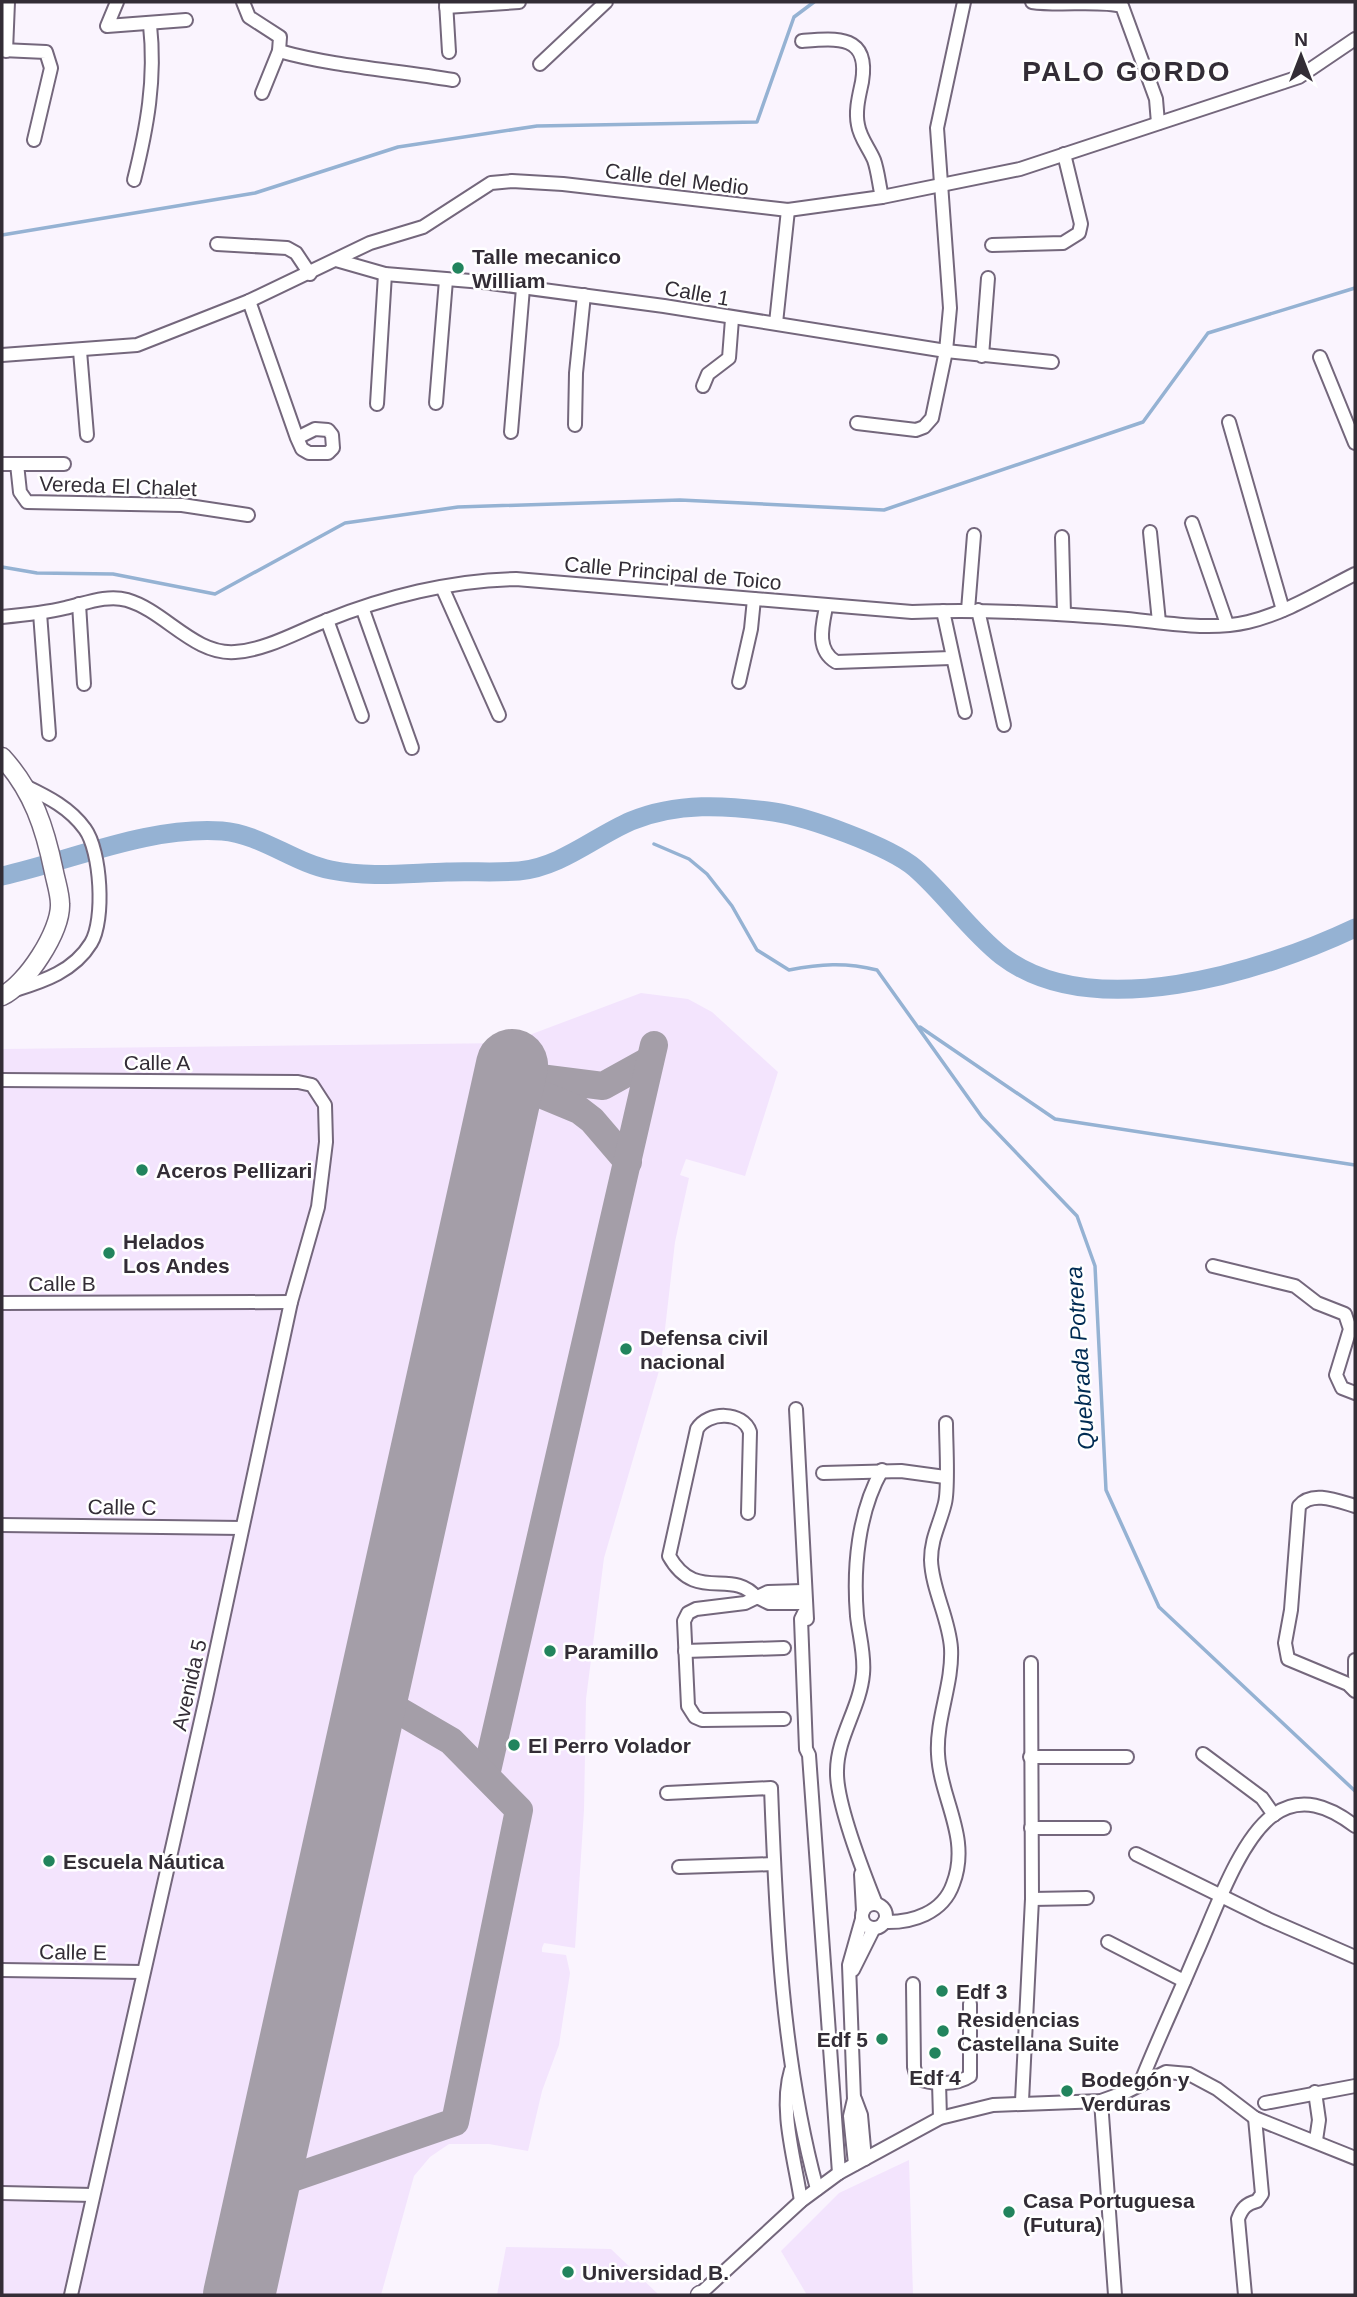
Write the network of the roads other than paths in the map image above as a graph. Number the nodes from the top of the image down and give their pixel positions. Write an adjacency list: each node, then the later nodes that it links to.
1 (8, 2): 13 (street)
2 (117, 2): 10 (street)
3 (243, 2): 14 (street)
4 (519, 2): 8 (street)
5 (606, 2): 16 (street)
6 (964, 2): 23 (street)
7 (1032, 2): 19 (street)
8 (446, 4): 15 (street)
9 (186, 20): 10 (street)
10 (150, 25): 22 (street)
11 (1355, 38): 19 (street, Calle del Medio)
12 (802, 41): 24 (street)
13 (4, 50): 20 (street)
14 (279, 51): 17 (street); 18 (street)
15 (449, 52)
16 (540, 64)
17 (453, 80)
18 (262, 93)
19 (1158, 123): 21 (street, Calle del Medio)
20 (34, 139)
21 (1065, 154): 23 (street, Calle del Medio); 27 (street)
22 (134, 180)
23 (941, 187): 24 (street, Calle del Medio); 39 (street)
24 (882, 197): 25 (street, Calle del Medio)
25 (788, 210): 28 (street, Calle del Medio); 37 (street)
26 (216, 244): 29 (street)
27 (992, 245)
28 (336, 260): 29 (street, Calle del Medio); 30 (street, Calle 1)
29 (310, 274): 35 (street, Calle del Medio)
30 (384, 274): 32 (street, Calle 1); 46 (street)
31 (988, 278): 41 (street)
32 (446, 280): 33 (street, Calle 1); 45 (street)
33 (523, 288): 34 (street, Calle 1); 50 (street)
34 (584, 295): 36 (street, Calle 1); 49 (street)
35 (249, 302): 38 (street, Calle del Medio); 52 (street)
36 (732, 318): 37 (street, Calle 1); 44 (street)
37 (776, 323): 39 (street, Calle 1)
38 (80, 351): 40 (street, Calle del Medio); 51 (street)
39 (946, 351): 41 (street, Calle 1); 48 (street)
40 (2, 355)
41 (982, 356): 43 (street, Calle 1)
42 (1320, 357): 53 (street)
43 (1052, 362)
44 (703, 386)
45 (436, 403)
46 (377, 404)
47 (1229, 422): 69 (street)
48 (857, 423)
49 (575, 425)
50 (511, 432)
51 (88, 435)
52 (297, 438)
53 (1355, 443)
54 (2, 464): 55 (street, Vereda El Chalet)
55 (17, 464): 56 (street, Vereda El Chalet); 57 (street, Vereda El Chalet)
56 (64, 464)
57 (248, 515)
58 (1192, 523): 76 (street)
59 (1150, 532): 75 (street)
60 (974, 535): 68 (street)
61 (1062, 537): 72 (street)
62 (1355, 574): 69 (street, Calle Principal de Toico)
63 (442, 587): 64 (street, Calle Principal de Toico); 67 (street, Calle Principal de Toico); 81 (street)
64 (754, 599): 66 (street, Calle Principal de Toico); 78 (street)
65 (79, 604): 71 (street, Calle Principal de Toico); 74 (street, Calle Principal de Toico); 79 (street)
66 (826, 607): 70 (street, Calle Principal de Toico); 77 (street)
67 (363, 610): 74 (street, Calle Principal de Toico); 85 (street)
68 (973, 610): 70 (street, Calle Principal de Toico); 72 (street, Calle Principal de Toico); 83 (street)
69 (1283, 610): 76 (street, Calle Principal de Toico)
70 (943, 611): 77 (street)
71 (40, 613): 73 (street, Calle Principal de Toico); 84 (street)
72 (1064, 614): 75 (street, Calle Principal de Toico)
73 (2, 617)
74 (327, 620): 82 (street)
75 (1159, 622): 76 (street, Calle Principal de Toico)
76 (1227, 624)
77 (951, 658): 80 (street)
78 (739, 682)
79 (84, 684)
80 (965, 712)
81 (499, 715)
82 (362, 716)
83 (1004, 725)
84 (49, 734)
85 (412, 748)
86 (2, 757): 87 (main road)
87 (25, 786): 88 (main road); 88 (street)
88 (7, 994)
89 (2, 1080): 90 (street, Calle A)
90 (312, 1085): 93 (street, Avenida 5)
91 (1213, 1266): 94 (street)
92 (2, 1303): 93 (street, Calle B)
93 (291, 1303): 103 (street, Avenida 5)
94 (1355, 1393)
95 (796, 1409): 105 (street)
96 (946, 1423): 99 (street)
97 (882, 1470): 98 (street); 99 (street); 123 (street)
98 (823, 1473)
99 (945, 1478): 129 (street)
100 (1355, 1506): 111 (street)
101 (748, 1513): 104 (street)
102 (2, 1525): 103 (street, Calle C)
103 (242, 1528): 133 (street, Avenida 5)
104 (758, 1598): 105 (street); 107 (street)
105 (804, 1602): 153 (street)
106 (784, 1648): 107 (street)
107 (685, 1651): 112 (street)
108 (1355, 1660): 110 (street)
109 (1031, 1663): 115 (street)
110 (1355, 1676)
111 (1355, 1690)
112 (784, 1718)
113 (1203, 1754): 117 (street)
114 (1127, 1756): 115 (street)
115 (1030, 1757): 119 (street)
116 (667, 1793): 122 (street)
117 (1273, 1815): 118 (street); 125 (street)
118 (1355, 1826)
119 (1031, 1828): 120 (street); 127 (street)
120 (1104, 1828)
121 (1136, 1854): 125 (street)
122 (774, 1864): 124 (street); 138 (street)
123 (860, 1864): 128 (street); 129 (street)
124 (679, 1867)
125 (1221, 1895): 131 (street); 135 (street)
126 (1087, 1898): 127 (street)
127 (1032, 1899): 143 (street)
128 (862, 1915): 129 (street); 129 (street); 134 (street)
129 (880, 1916): 134 (street)
130 (1108, 1942): 135 (street)
131 (1355, 1957)
132 (2, 1970): 133 (street, Calle E)
133 (143, 1972): 156 (street, Avenida 5)
134 (850, 1977): 152 (street)
135 (1184, 1981): 140 (street)
136 (913, 1984): 139 (street)
137 (971, 2004): 139 (street)
138 (792, 2066): 147 (street); 149 (street)
139 (939, 2082): 148 (street)
140 (1140, 2084): 144 (street); 146 (street)
141 (1355, 2085): 142 (street)
142 (1315, 2092): 145 (street); 150 (street)
143 (1022, 2101): 144 (street); 148 (street)
144 (1101, 2101): 160 (street)
145 (1265, 2103)
146 (1255, 2118): 150 (street); 161 (street)
147 (802, 2119): 149 (street); 154 (street)
148 (940, 2119): 152 (street)
149 (789, 2123): 157 (street)
150 (1316, 2140): 151 (street)
151 (1355, 2158)
152 (860, 2162): 153 (street)
153 (839, 2173): 154 (street)
154 (817, 2189): 157 (street)
155 (2, 2193): 156 (street)
156 (93, 2195): 158 (street, Avenida 5)
157 (801, 2201): 159 (street)
158 (71, 2295)
159 (700, 2295)
160 (1115, 2295)
161 (1245, 2295)

